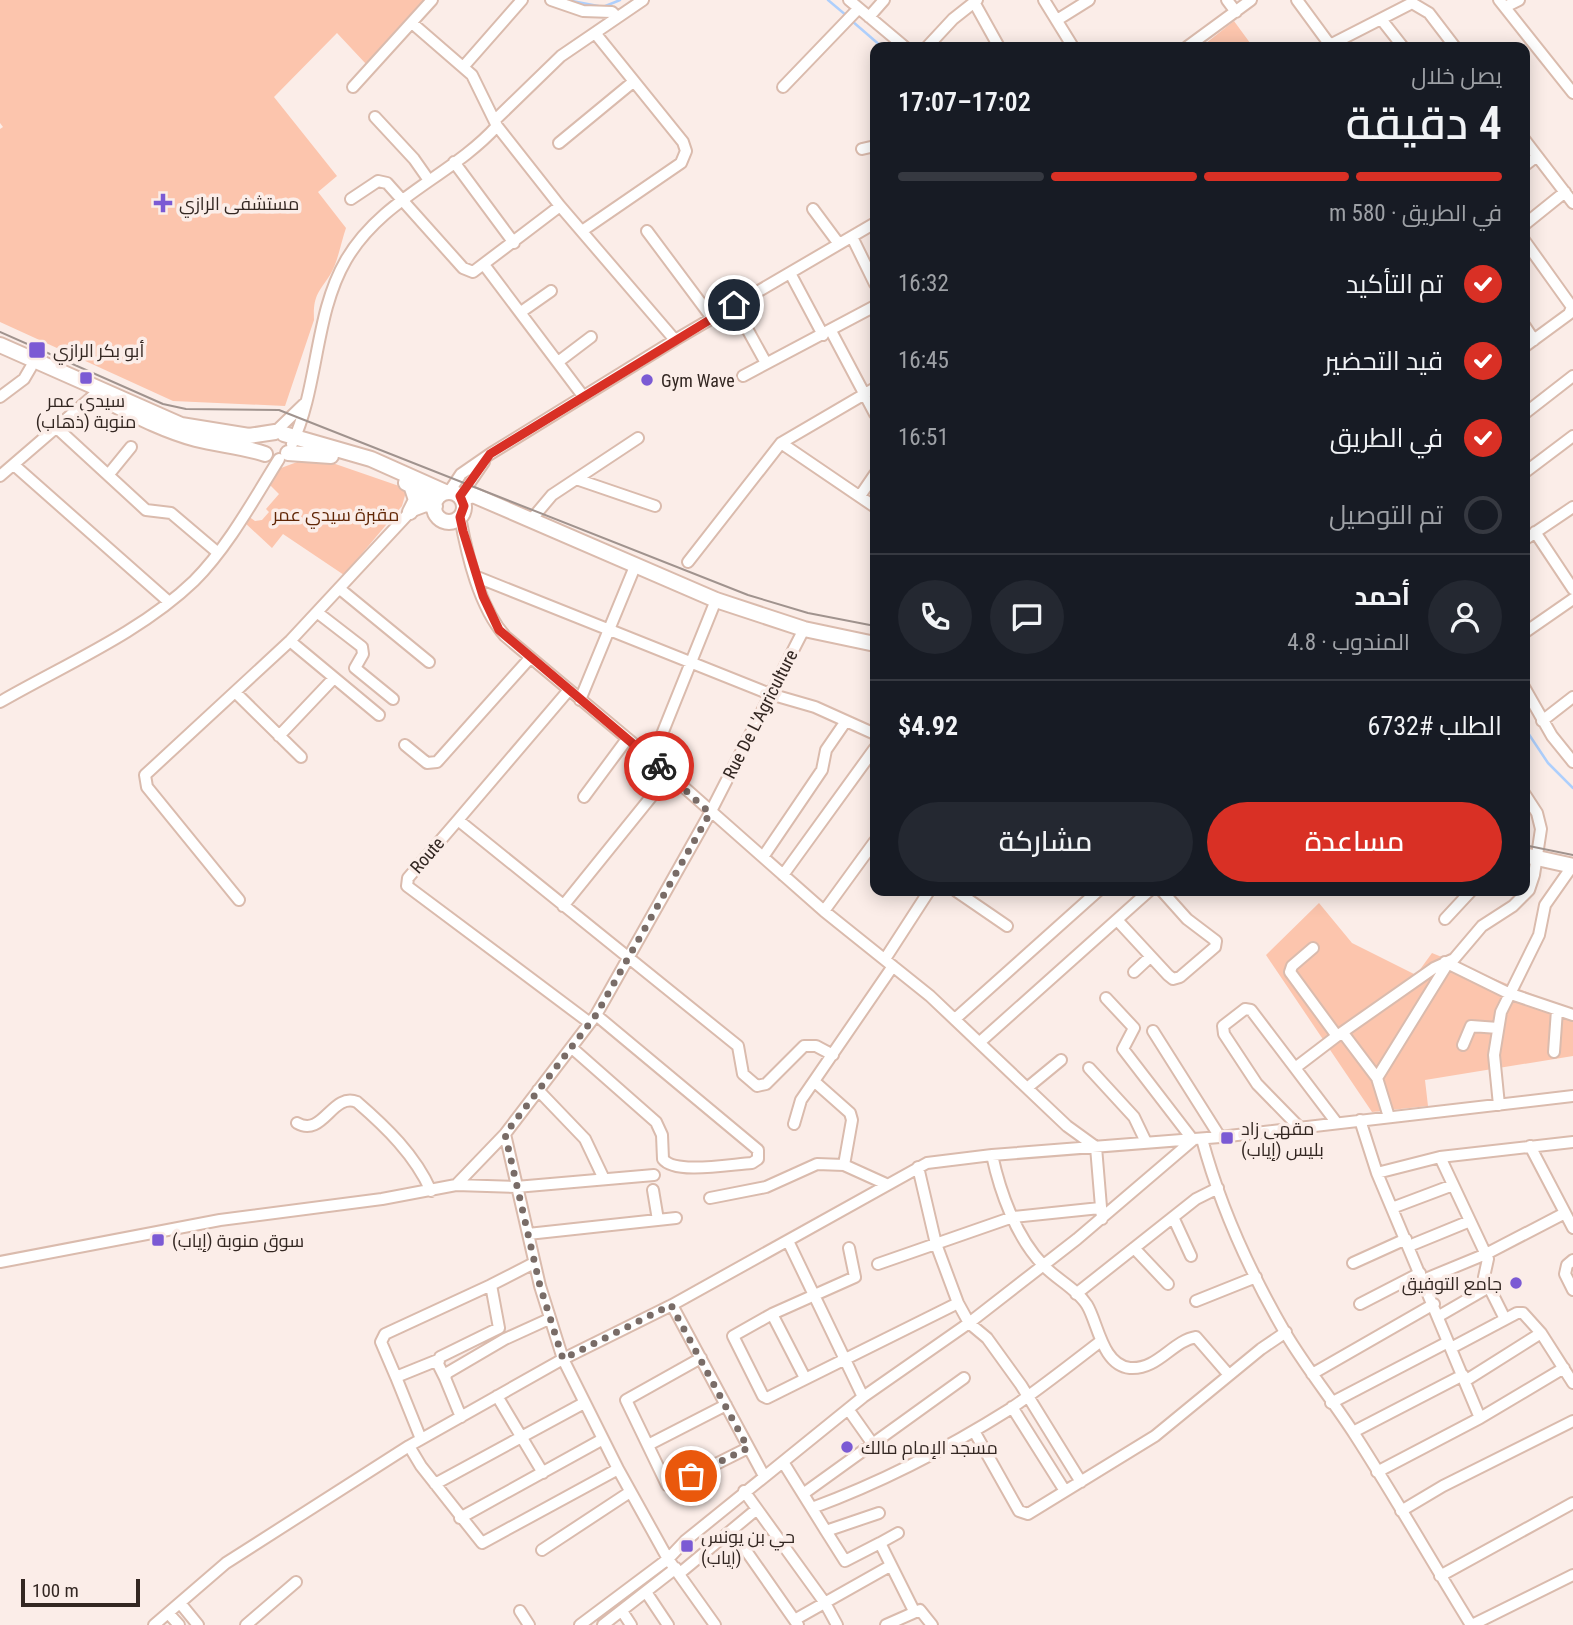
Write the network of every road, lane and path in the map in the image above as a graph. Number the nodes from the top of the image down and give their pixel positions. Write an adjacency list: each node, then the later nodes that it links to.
1 (432, 0): 22 (street)
2 (522, 0): 33 (street)
3 (551, 0): 19 (street)
4 (643, 0): 19 (street)
5 (849, 0): 16 (street)
6 (884, 0): 18 (street)
7 (1044, 0): 21 (street)
8 (1089, 0): 21 (street)
9 (1227, 0): 17 (street)
10 (1251, 0): 17 (street)
11 (1297, 0): 29 (street)
12 (1519, 0): 15 (street)
13 (976, 1): 25 (street); 26 (street)
14 (1411, 1): 20 (street); 32 (street)
15 (1502, 3): 37 (street)
16 (857, 10): 18 (street); 36 (street)
17 (1237, 12): 28 (street)
18 (869, 17): 24 (street)
19 (617, 18): 23 (street)
20 (1381, 19): 30 (street); 31 (street)
21 (1057, 20): 27 (street)
22 (412, 23): 33 (street); 35 (street)
23 (595, 33): 34 (street); 39 (street)
24 (899, 42)
25 (932, 42)
26 (996, 42)
27 (1070, 42)
28 (1194, 42)
29 (1328, 42)
30 (1336, 42)
31 (1399, 42)
32 (1451, 42)
33 (464, 66): 39 (street)
34 (632, 82): 40 (street); 56 (street)
35 (353, 86)
36 (783, 87)
37 (1573, 93)
38 (375, 117): 47 (street)
39 (496, 123): 46 (street); 52 (street)
40 (559, 143)
41 (870, 147): 43 (street)
42 (1530, 147): 44 (street)
43 (862, 149)
44 (1537, 156): 45 (street); 48 (street)
45 (1530, 161)
46 (454, 162): 47 (street); 59 (street)
47 (428, 179): 49 (street)
48 (1565, 192): 51 (street); 54 (street)
49 (402, 199): 50 (street); 62 (street); 88 (street)
50 (351, 200)
51 (1573, 203)
52 (560, 206): 56 (street); 59 (street)
53 (813, 209): 60 (street)
54 (1530, 220)
55 (870, 226): 58 (street)
56 (582, 231): 73 (street)
57 (647, 231): 69 (street)
58 (852, 237): 60 (street); 64 (street)
59 (514, 243): 62 (street)
60 (839, 244): 63 (street)
61 (1530, 248): 74 (street)
62 (485, 266): 68 (street)
63 (790, 273): 66 (street); 70 (street)
64 (870, 274)
65 (551, 291): 68 (street)
66 (734, 305): 69 (street); 79 (street)
67 (870, 309): 70 (street)
68 (521, 312): 78 (street)
69 (712, 318): 73 (street)
70 (827, 333): 79 (street); 85 (street)
71 (1530, 334): 74 (street)
72 (591, 337): 78 (street)
73 (675, 340): 86 (street)
74 (1534, 340): 75 (street)
75 (1530, 343)
76 (0, 345): 84 (main road)
77 (0, 354): 80 (main road)
78 (558, 362): 86 (street)
79 (766, 363): 81 (street)
80 (31, 367): 84 (main road); 87 (street)
81 (743, 376)
82 (1573, 376): 90 (street)
83 (870, 391): 85 (street)
84 (99, 392): 91 (street); 96 (main road); 96 (main road)
85 (864, 394): 89 (street); 94 (street)
86 (583, 396): 97 (street)
87 (0, 397)
88 (306, 402): 96 (street); 96 (street)
89 (870, 405)
90 (1530, 409)
91 (58, 429): 98 (street); 100 (street)
92 (1573, 436): 99 (street)
93 (638, 438): 102 (street)
94 (781, 443): 105 (street); 117 (street)
95 (131, 447): 100 (street)
96 (279, 449): 104 (main road); 108 (main road); 116 (street)
97 (490, 454): 108 (street); 108 (street)
98 (14, 465): 101 (street); 124 (street)
99 (1530, 468)
100 (109, 474): 116 (street)
101 (0, 476)
102 (576, 479): 109 (street); 113 (street)
103 (870, 481): 105 (street)
104 (411, 485): 111 (main road); 112 (main road)
105 (860, 496): 107 (street)
106 (492, 502): 108 (main road); 108 (main road); 113 (main road)
107 (870, 503)
108 (459, 504): 111 (main road); 111 (main road); 119 (street)
109 (655, 506)
110 (1573, 506): 114 (street)
111 (435, 507): 112 (street)
112 (410, 512): 120 (street)
113 (531, 520): 118 (main road)
114 (1535, 533): 115 (street); 121 (street)
115 (1530, 536)
116 (217, 552): 124 (street)
117 (688, 562)
118 (636, 564): 123 (main road); 128 (street)
119 (477, 576): 128 (street); 131 (street)
120 (340, 589): 125 (street); 132 (street)
121 (1573, 589)
122 (1573, 599): 127 (street)
123 (716, 600): 126 (main road); 133 (street)
124 (169, 602): 143 (street)
125 (318, 613): 129 (street); 135 (street)
126 (804, 629): 130 (main road); 138 (street, Rue De L'Agriculture)
127 (1530, 629)
128 (610, 630): 133 (street); 142 (street)
129 (290, 641): 134 (street); 137 (street)
130 (870, 644)
131 (530, 658): 136 (street); 151 (street)
132 (429, 662)
133 (691, 662): 138 (street); 154 (street)
134 (334, 678): 144 (street); 149 (street)
135 (382, 691): 141 (street); 144 (street)
136 (568, 691): 142 (street); 160 (street)
137 (236, 693): 149 (street); 174 (street)
138 (770, 694): 146 (street); 159 (street, Rue De L'Agriculture)
139 (1573, 697): 147 (street)
140 (1530, 698): 147 (street)
141 (393, 699)
142 (580, 700): 150 (street)
143 (0, 702)
144 (369, 707): 145 (street)
145 (379, 715)
146 (846, 721): 148 (street); 163 (street)
147 (1542, 721): 155 (street)
148 (870, 732)
149 (279, 736): 153 (street)
150 (627, 739): 154 (street); 157 (street)
151 (405, 745)
152 (870, 755): 165 (street)
153 (300, 757)
154 (652, 759): 156 (street)
155 (1573, 762)
156 (668, 776): 159 (street); 175 (street)
157 (584, 797)
158 (1530, 803): 162 (street)
159 (710, 813): 163 (street); 182 (street, Rue De L'Agriculture)
160 (458, 820): 175 (street, Route); 190 (street, Route)
161 (870, 848): 176 (street)
162 (1530, 856): 164 (main road); 166 (street)
163 (763, 857): 165 (street)
164 (1573, 866): 186 (street)
165 (783, 875): 176 (street)
166 (1530, 885)
167 (926, 896): 184 (street)
168 (963, 896): 179 (street)
169 (1092, 896): 191 (street)
170 (1144, 896): 178 (street)
171 (1166, 896): 181 (street)
172 (1466, 896): 177 (street)
173 (1523, 896): 183 (street)
174 (239, 900)
175 (562, 906): 182 (street, Route)
176 (824, 911): 184 (street)
177 (1445, 919)
178 (1118, 921): 181 (street); 195 (street)
179 (1007, 926)
180 (1313, 948): 194 (street)
181 (1150, 957): 185 (street)
182 (630, 958): 190 (street, Rue De L'Agriculture); 199 (street, Route)
183 (1447, 962): 186 (street); 194 (street); 203 (street)
184 (889, 963): 191 (street); 199 (street)
185 (1134, 972)
186 (1508, 993): 188 (street); 192 (street)
187 (1106, 998): 217 (street)
188 (1557, 1010): 189 (street); 198 (street)
189 (1573, 1015)
190 (593, 1019): 197 (street, Rue De L'Agriculture); 197 (street)
191 (955, 1019): 195 (street)
192 (1498, 1028): 196 (street); 208 (street)
193 (1153, 1031): 216 (street)
194 (1340, 1035): 202 (street); 203 (street)
195 (980, 1042): 205 (street)
196 (1463, 1045)
197 (572, 1048): 206 (street, Rue De L'Agriculture)
198 (1554, 1052)
199 (833, 1055): 204 (street)
200 (1061, 1060): 205 (street)
201 (1089, 1068): 218 (street)
202 (1295, 1068): 211 (street); 214 (street)
203 (1377, 1078): 209 (street)
204 (815, 1082): 213 (street); 224 (street)
205 (1027, 1088): 221 (street)
206 (538, 1090): 215 (street, Rue De L'Agriculture); 228 (street)
207 (1573, 1096): 208 (street)
208 (1499, 1105): 209 (street)
209 (1389, 1116): 210 (street)
210 (1360, 1120): 211 (street); 226 (street)
211 (1336, 1122): 214 (street)
212 (297, 1123): 235 (street)
213 (794, 1124)
214 (1299, 1127): 216 (street)
215 (505, 1134): 230 (street, Rue De L'Agriculture); 232 (street)
216 (1220, 1137): 217 (street)
217 (1197, 1139): 218 (street); 233 (street); 238 (street)
218 (1146, 1142): 221 (street)
219 (1573, 1142): 220 (street)
220 (1530, 1146): 223 (street); 239 (street)
221 (1096, 1147): 222 (street); 238 (street)
222 (992, 1155): 225 (street); 240 (street)
223 (1440, 1157): 226 (street); 231 (street)
224 (844, 1165): 229 (street); 236 (street)
225 (918, 1167): 229 (street); 249 (street)
226 (1377, 1173): 237 (street)
227 (654, 1175): 228 (street)
228 (604, 1179): 232 (street)
229 (886, 1184): 247 (street)
230 (456, 1185): 232 (street); 235 (street)
231 (1453, 1185): 237 (street); 244 (street)
232 (516, 1186): 246 (street)
233 (1218, 1188): 241 (street); 261 (street)
234 (653, 1190): 243 (street)
235 (431, 1191): 255 (street)
236 (710, 1198)
237 (1392, 1208): 248 (street)
238 (1101, 1213): 240 (street); 259 (street)
239 (1565, 1213): 245 (street); 252 (street)
240 (1013, 1217): 249 (street); 259 (street)
241 (1173, 1217): 251 (street); 253 (street)
242 (676, 1219): 243 (street)
243 (658, 1220): 246 (street)
244 (1470, 1221): 248 (street); 252 (street)
245 (1573, 1228)
246 (527, 1234): 256 (street)
247 (788, 1241): 267 (street); 272 (street)
248 (1407, 1243): 257 (street); 260 (street)
249 (936, 1244): 258 (street); 269 (street)
250 (849, 1248): 267 (street)
251 (1134, 1248): 262 (street); 266 (street)
252 (1486, 1255): 260 (street); 264 (street)
253 (1191, 1256)
254 (1573, 1261): 265 (street)
255 (0, 1262)
256 (534, 1263): 263 (street); 275 (street)
257 (1353, 1263)
258 (878, 1264)
259 (1043, 1265): 266 (street); 277 (street)
260 (1422, 1277): 270 (street); 271 (street)
261 (1256, 1278): 268 (street); 279 (street)
262 (1168, 1284)
263 (491, 1285): 278 (street); 291 (street)
264 (1489, 1287): 274 (street); 276 (street)
265 (1573, 1290)
266 (1076, 1294): 282 (street)
267 (814, 1295): 273 (street); 286 (street)
268 (1196, 1301)
269 (958, 1303): 277 (street); 286 (street)
270 (1360, 1304)
271 (1434, 1304): 274 (street); 289 (street)
272 (671, 1305): 284 (street); 285 (street)
273 (772, 1314): 293 (street); 293 (street)
274 (1439, 1316): 283 (street)
275 (549, 1319): 281 (street); 285 (street)
276 (1505, 1319): 280 (street); 283 (street)
277 (969, 1323): 297 (street); 299 (street)
278 (499, 1328): 281 (street); 287 (street)
279 (1286, 1332): 289 (street); 290 (street)
280 (1541, 1333): 288 (street); 295 (street)
281 (505, 1339): 292 (street)
282 (1101, 1341): 290 (street); 297 (street)
283 (1449, 1345): 295 (street); 301 (street)
284 (701, 1358): 302 (street); 314 (street)
285 (563, 1359): 298 (street); 300 (street)
286 (843, 1359): 293 (street); 299 (street)
287 (438, 1360): 291 (street); 292 (street)
288 (1564, 1368): 296 (street); 306 (street)
289 (1312, 1374): 301 (street)
290 (1229, 1375): 322 (street)
291 (396, 1377): 311 (street)
292 (445, 1378): 305 (street)
293 (805, 1378)
294 (964, 1378): 313 (street)
295 (1464, 1378): 306 (street); 309 (street)
296 (1573, 1384)
297 (1028, 1395): 303 (street); 322 (street)
298 (498, 1396): 305 (street); 310 (street)
299 (863, 1397): 304 (street)
300 (584, 1402): 310 (street); 312 (street)
301 (1331, 1404): 309 (street)
302 (726, 1405): 314 (street); 316 (street)
303 (1012, 1407): 308 (street); 325 (street)
304 (848, 1409): 313 (street); 317 (street)
305 (461, 1417): 311 (street)
306 (1480, 1418): 319 (street)
307 (1573, 1421): 331 (street)
308 (974, 1431): 325 (street); 329 (street)
309 (1353, 1432): 319 (street)
310 (522, 1436): 320 (street); 323 (street)
311 (421, 1439): 315 (street)
312 (603, 1439): 318 (street); 320 (street)
313 (872, 1443): 327 (street)
314 (648, 1445): 316 (street)
315 (409, 1446): 323 (street); 345 (street)
316 (748, 1448): 321 (street)
317 (783, 1462): 321 (street); 327 (street)
318 (618, 1469): 326 (street); 333 (street)
319 (1377, 1472): 331 (street)
320 (543, 1473): 333 (street)
321 (764, 1476): 324 (street)
322 (1081, 1482): 325 (street)
323 (435, 1485): 333 (street)
324 (744, 1491): 330 (street); 340 (street)
325 (1065, 1491)
326 (630, 1492): 338 (street); 340 (street)
327 (803, 1494): 329 (street)
328 (1573, 1503): 342 (street)
329 (812, 1508): 334 (street)
330 (757, 1509): 335 (street); 346 (street)
331 (1401, 1511): 342 (street)
332 (879, 1513): 334 (street)
333 (460, 1518)
334 (826, 1531): 337 (street)
335 (733, 1532): 340 (street); 351 (street)
336 (898, 1533): 337 (street)
337 (880, 1543): 339 (street)
338 (542, 1550)
339 (890, 1566): 346 (street); 349 (street)
340 (675, 1567): 344 (street); 357 (street); 361 (street)
341 (1573, 1575): 365 (street)
342 (1440, 1576): 365 (street)
343 (296, 1582): 355 (street)
344 (646, 1592): 348 (street); 360 (street)
345 (180, 1603): 350 (street); 354 (street)
346 (825, 1603): 351 (street); 362 (street)
347 (520, 1611): 356 (street)
348 (622, 1611): 358 (street); 359 (street)
349 (914, 1611): 363 (street); 364 (street)
350 (168, 1613): 352 (street); 353 (street)
351 (797, 1622)
352 (154, 1625)
353 (179, 1625)
354 (198, 1625)
355 (246, 1625)
356 (528, 1625)
357 (580, 1625)
358 (604, 1625)
359 (631, 1625)
360 (668, 1625)
361 (715, 1625)
362 (837, 1625)
363 (886, 1625)
364 (932, 1625)
365 (1472, 1625)

